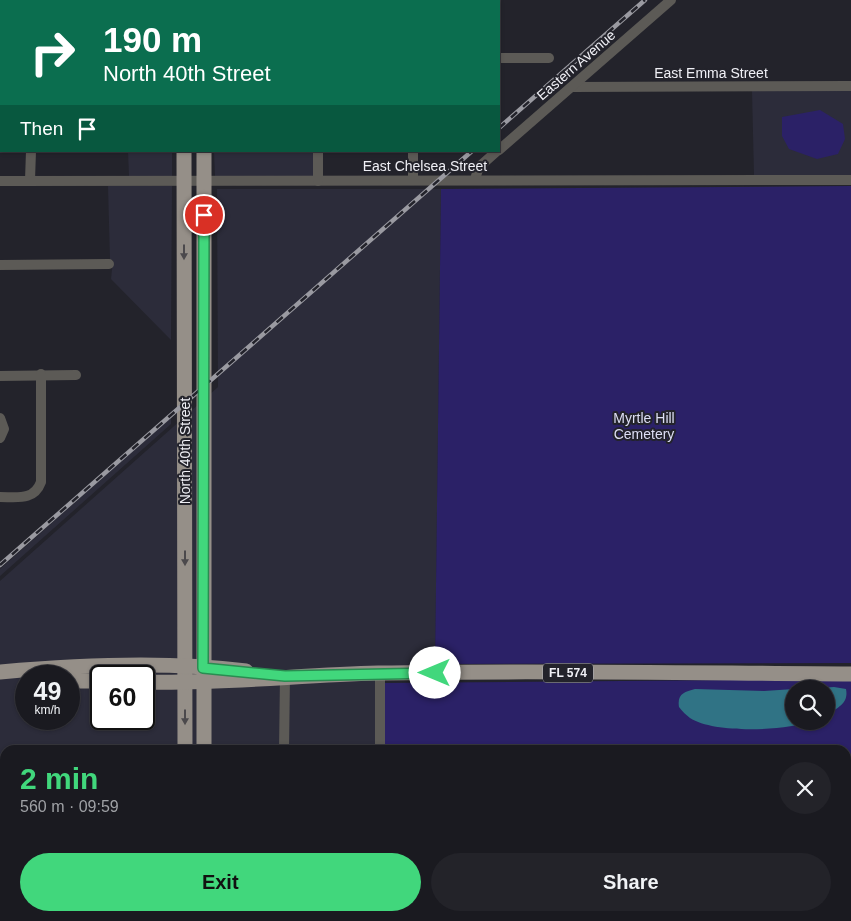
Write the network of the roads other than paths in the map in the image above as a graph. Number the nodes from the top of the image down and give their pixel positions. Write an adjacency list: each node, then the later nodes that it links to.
1 (671, 0): 5 (street, Eastern Avenue)
2 (500, 58): 3 (street)
3 (549, 58)
4 (851, 86): 5 (street, East Emma Street)
5 (572, 87): 6 (street, Eastern Avenue)
6 (500, 149)
7 (31, 152): 15 (street)
8 (184, 152): 18 (main road, North 40th Street)
9 (204, 152): 19 (main road, North 40th Street)
10 (318, 152): 20 (street)
11 (414, 152): 16 (street)
12 (497, 152): 13 (street, Eastern Avenue)
13 (475, 179): 16 (street, East Chelsea Street); 17 (street, East Chelsea Street)
14 (0, 180): 15 (street, East Chelsea Street)
15 (30, 180): 18 (street, East Chelsea Street)
16 (413, 180): 20 (street, East Chelsea Street)
17 (851, 180)
18 (184, 181): 19 (street, East Chelsea Street); 23 (main road, North 40th Street, one-way to 23)
19 (204, 181): 20 (street, East Chelsea Street); 24 (main road, North 40th Street)
20 (318, 181)
21 (109, 264): 22 (street)
22 (0, 265)
23 (184, 335): 24 (street); 31 (main road, North 40th Street)
24 (204, 336): 32 (main road, North 40th Street)
25 (41, 374): 26 (street); 27 (street); 30 (street)
26 (76, 375)
27 (0, 376)
28 (0, 418): 29 (street)
29 (0, 438)
30 (0, 497)
31 (185, 509): 32 (street); 33 (main road, North 40th Street, one-way to 33)
32 (203, 509): 37 (main road, North 40th Street)
33 (184, 667): 35 (main road, FL 574); 37 (main road, FL 574); 41 (main road, North 40th Street)
34 (380, 673): 36 (main road, FL 574); 39 (main road, FL 574); 45 (street)
35 (0, 674): 38 (main road, FL 574)
36 (851, 674)
37 (203, 675): 39 (main road, FL 574); 41 (main road, FL 574); 43 (main road, North 40th Street)
38 (15, 676)
39 (285, 676): 44 (street)
40 (155, 682): 41 (main road, FL 574)
41 (184, 683): 42 (main road, North 40th Street, one-way to 42)
42 (184, 745)
43 (204, 745)
44 (284, 745)
45 (380, 745)

